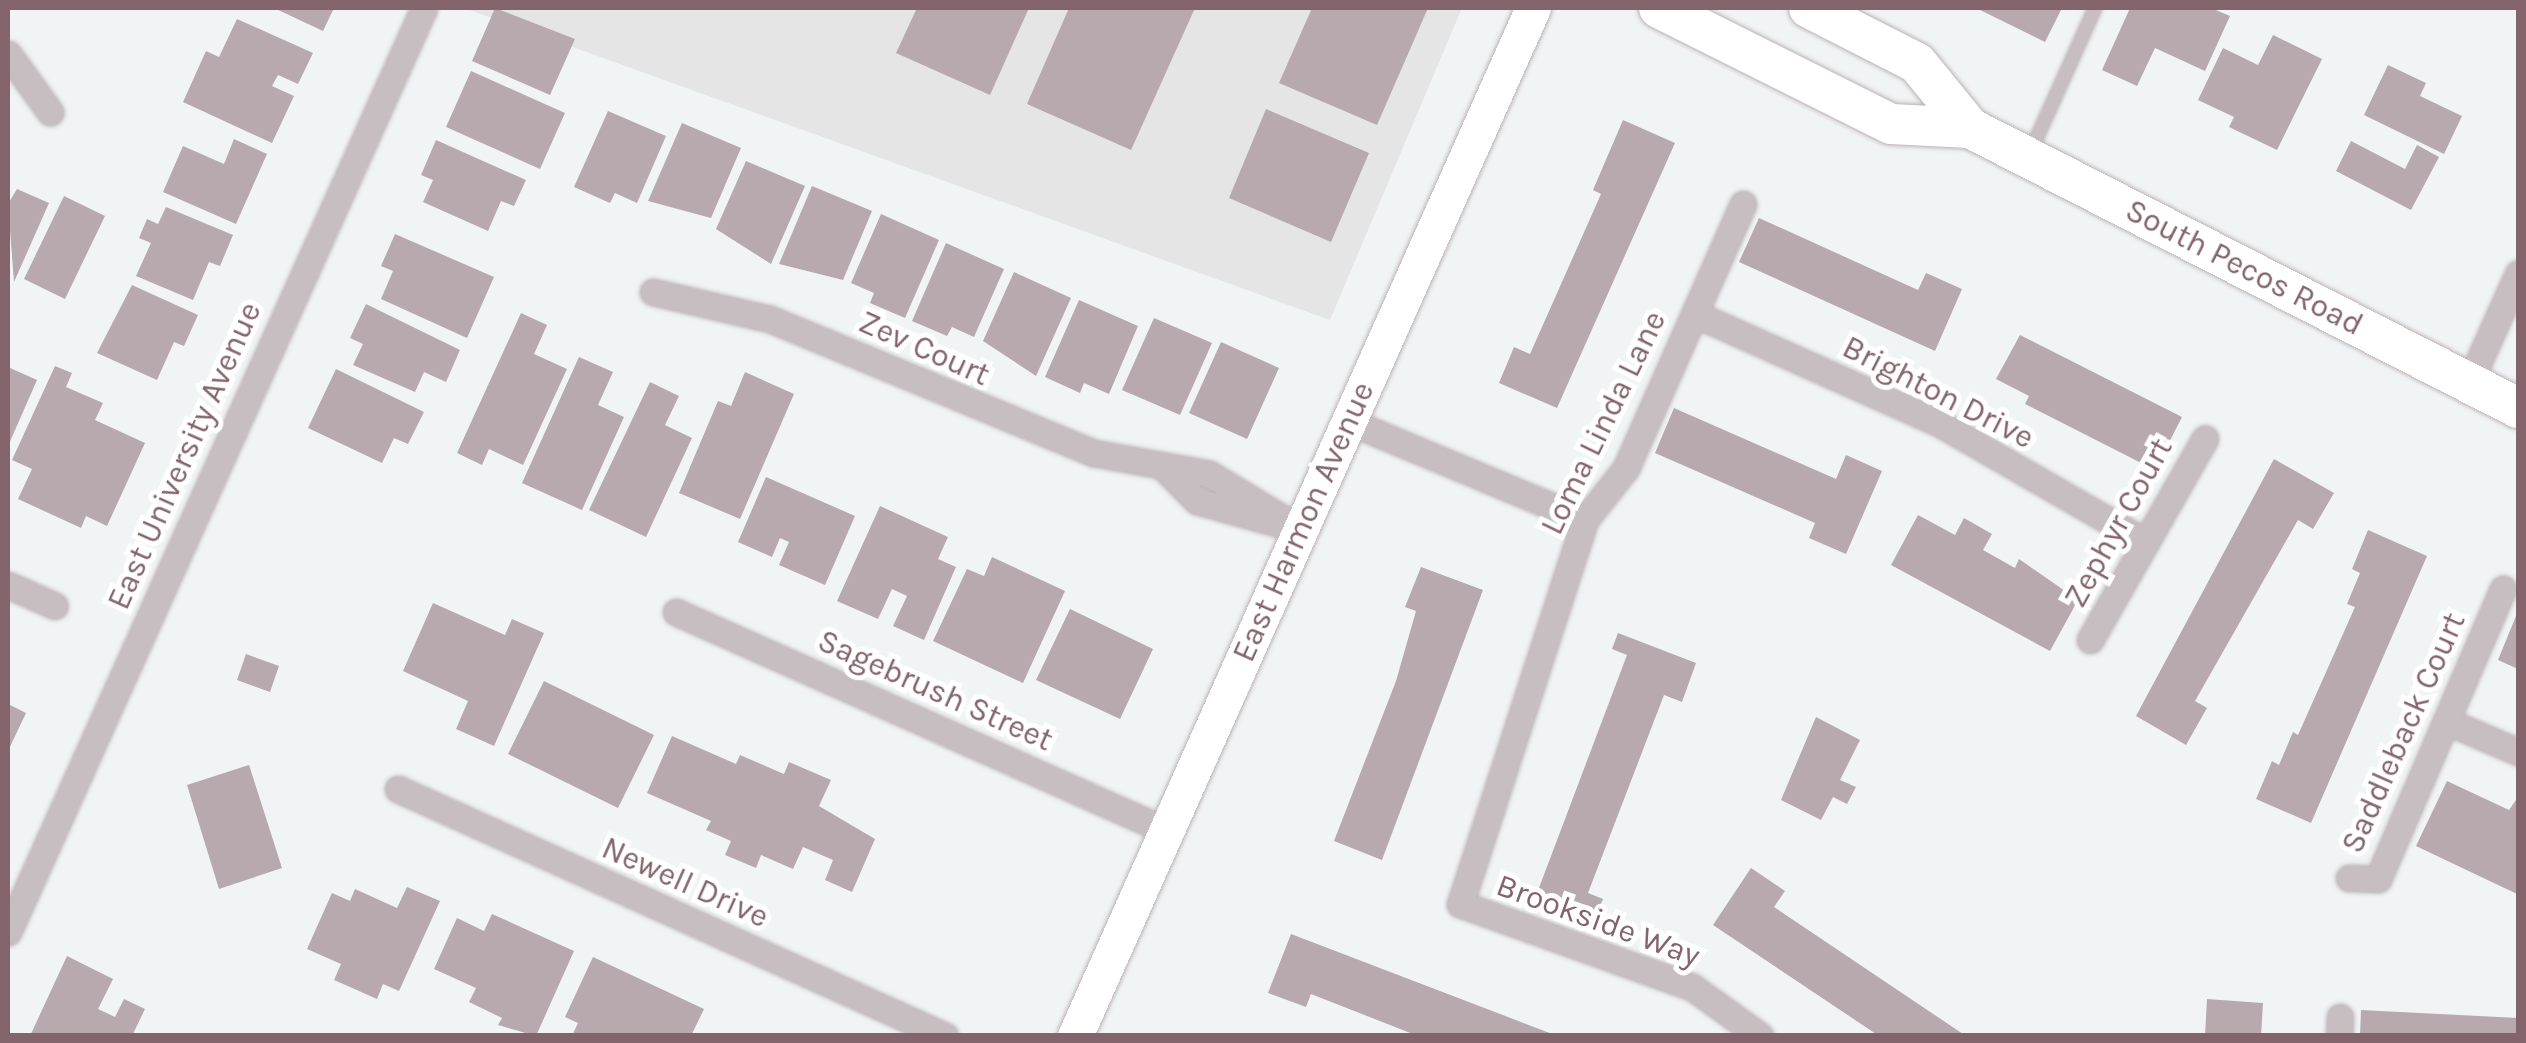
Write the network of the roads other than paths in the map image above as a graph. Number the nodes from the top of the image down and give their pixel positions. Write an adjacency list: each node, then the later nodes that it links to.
1 (424, 8): 32 (street, East University Avenue)
2 (1533, 8): 16 (main road, East Harmon Avenue)
3 (1658, 8): 8 (main road, South Pecos Road)
4 (1813, 8): 8 (main road, South Pecos Road)
5 (2095, 8): 9 (lane)
6 (8, 54): 7 (street)
7 (50, 112)
8 (1970, 128): 9 (main road, South Pecos Road)
9 (2028, 157): 14 (main road, South Pecos Road)
10 (1743, 204): 13 (street, Loma Linda Lane)
11 (2518, 274): 14 (street)
12 (653, 292): 19 (street, Zev Court)
13 (1694, 314): 18 (street, Loma Linda Lane); 20 (street, Brighton Drive)
14 (2469, 383): 15 (main road, South Pecos Road)
15 (2518, 408)
16 (1348, 421): 18 (street); 19 (main road, East Harmon Avenue)
17 (2204, 438): 20 (street, Zephyr Court)
18 (1586, 520): 31 (street, Loma Linda Lane)
19 (1302, 530): 29 (main road, East Harmon Avenue)
20 (2146, 542): 25 (street, Zephyr Court)
21 (8, 584): 23 (street)
22 (2503, 590): 26 (street, Saddleback Court)
23 (55, 606)
24 (676, 612): 29 (street, Sagebrush Street)
25 (2090, 640)
26 (2446, 721): 27 (street); 30 (street, Saddleback Court)
27 (2518, 752)
28 (398, 789): 33 (street, Newell Drive)
29 (1167, 831): 34 (main road, East Harmon Avenue)
30 (2349, 878)
31 (1460, 904): 35 (street, Brookside Way)
32 (8, 932)
33 (945, 1036)
34 (1075, 1036)
35 (1760, 1036)

